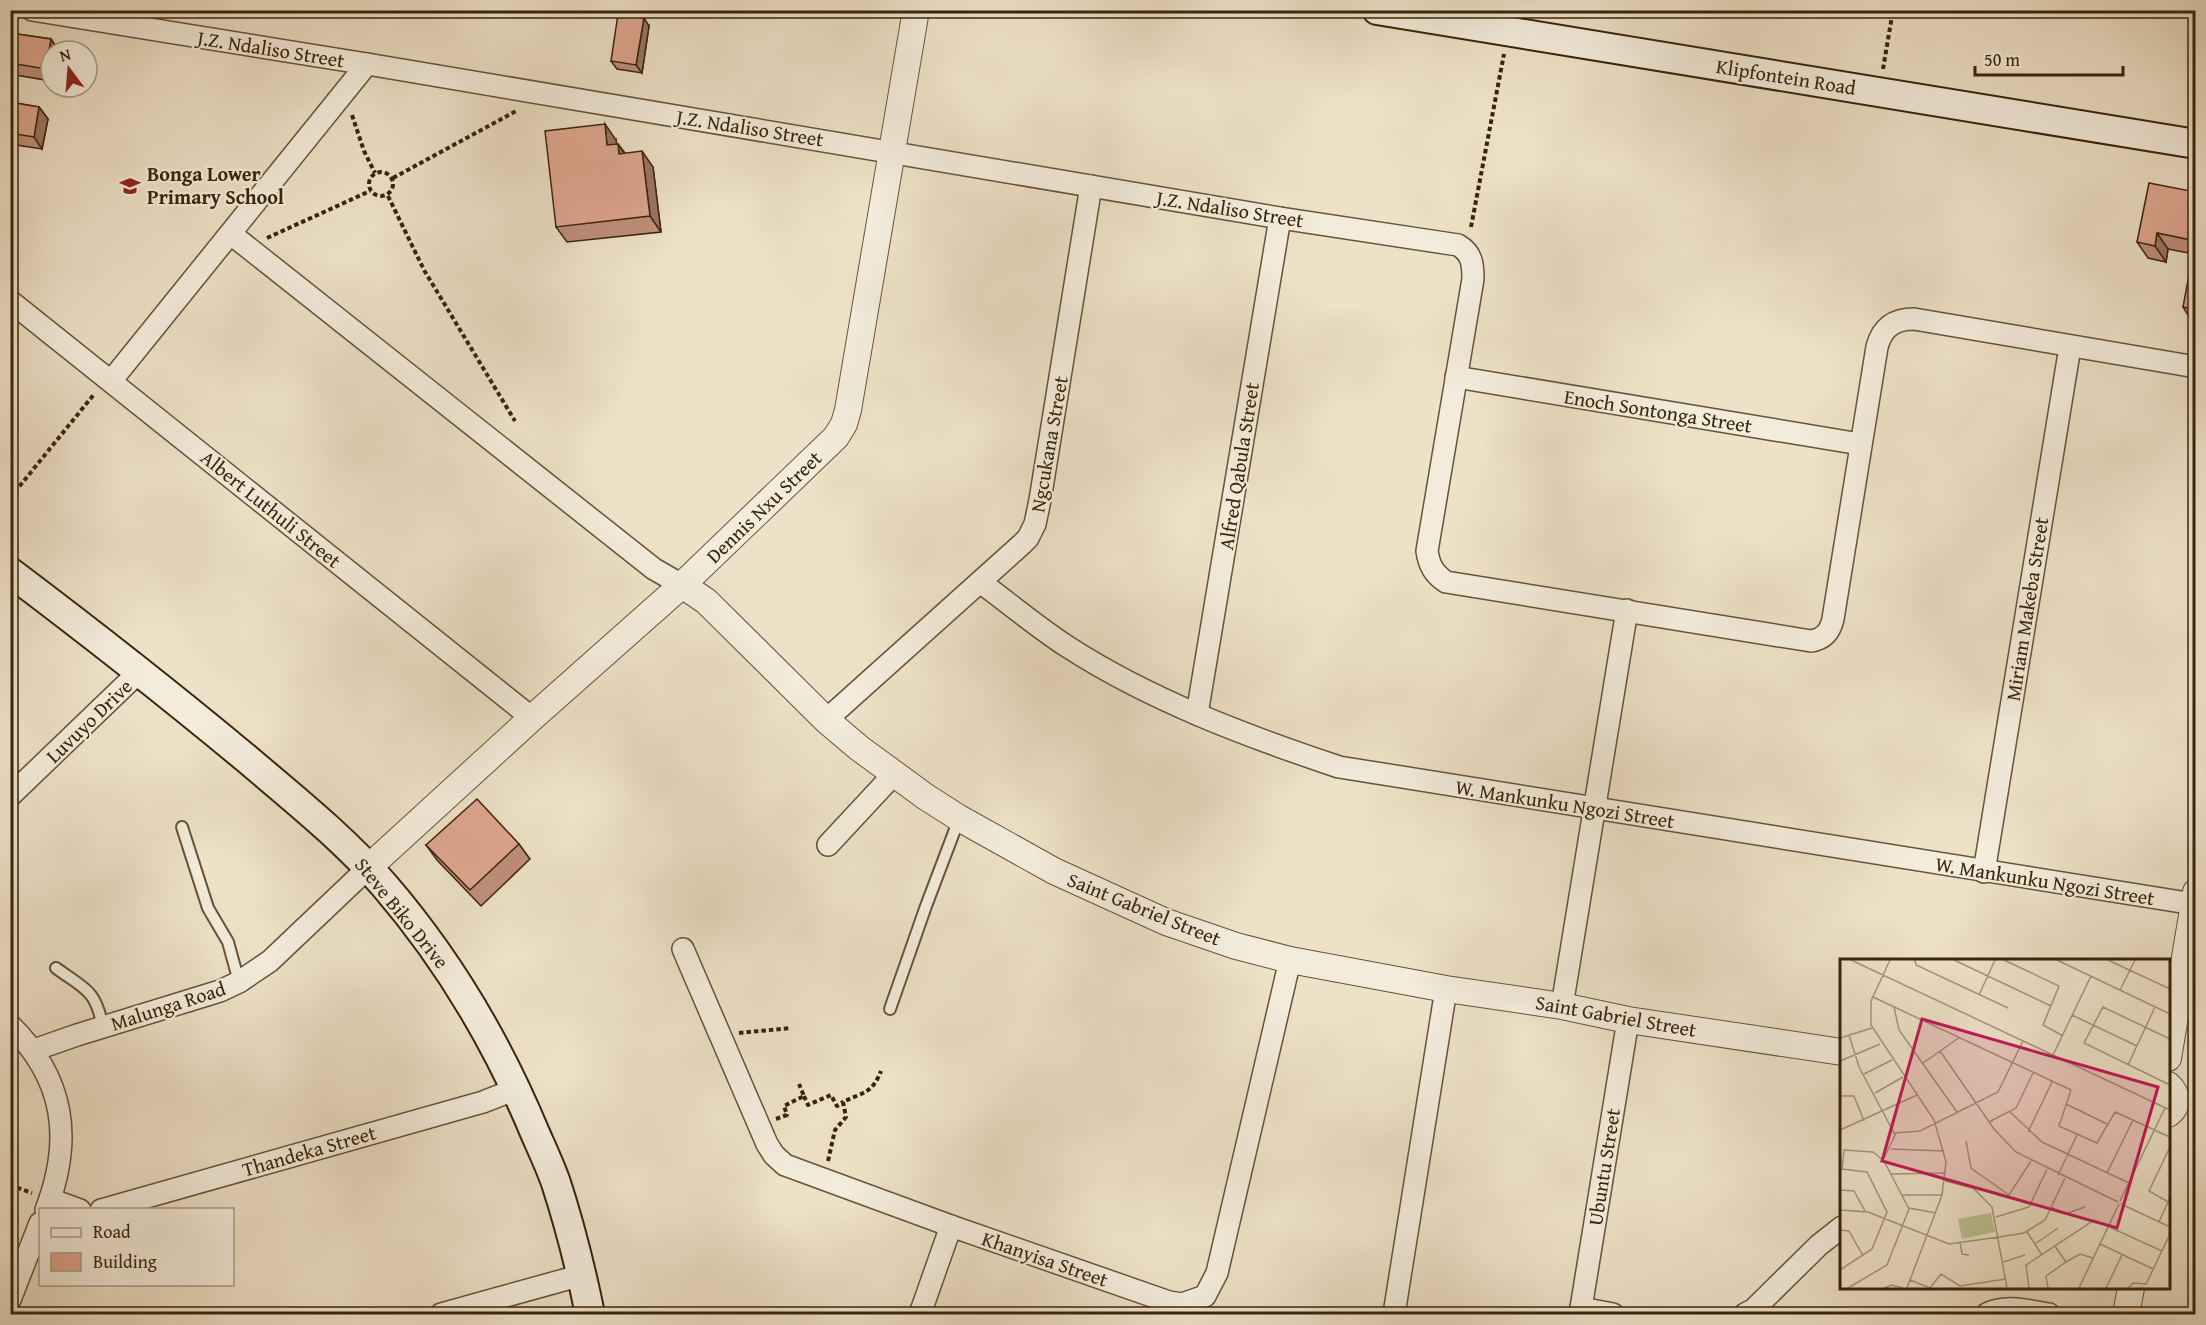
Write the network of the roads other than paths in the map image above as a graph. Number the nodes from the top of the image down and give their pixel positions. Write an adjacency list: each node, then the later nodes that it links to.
1 (32, 10): 4 (street, J.Z. Ndaliso Street)
2 (916, 10): 6 (street, Dennis Nxu Street)
3 (1377, 10): 5 (main road, Klipfontein Road)
4 (367, 64): 6 (street, J.Z. Ndaliso Street); 9 (street)
5 (2196, 144)
6 (892, 152): 7 (street, J.Z. Ndaliso Street); 18 (street, Dennis Nxu Street)
7 (1091, 186): 8 (street, J.Z. Ndaliso Street); 17 (street, Ngcukana Street)
8 (1280, 218): 13 (street, J.Z. Ndaliso Street); 21 (street, Alfred Qabula Street)
9 (231, 234): 14 (street); 18 (street)
10 (10, 301): 14 (street, Albert Luthuli Street)
11 (2070, 346): 12 (street); 15 (street); 31 (street, Miriam Makeba Street)
12 (2196, 367)
13 (1456, 377): 15 (street, Enoch Sontonga Street); 19 (street)
14 (105, 385): 22 (street, Albert Luthuli Street)
15 (1860, 444): 19 (street)
16 (10, 572): 20 (main road, Steve Biko Drive)
17 (980, 582): 21 (street, W. Mankunku Ngozi Street); 23 (street, Ngcukana Street)
18 (682, 585): 22 (street, Dennis Nxu Street); 23 (street, Saint Gabriel Street)
19 (1627, 610): 26 (street)
20 (140, 671): 25 (street, Luvuyo Drive); 30 (main road, Steve Biko Drive)
21 (1197, 714): 26 (street, W. Mankunku Ngozi Street)
22 (532, 718): 30 (street, Dennis Nxu Street)
23 (826, 720): 24 (street, Saint Gabriel Street)
24 (894, 774): 27 (street, Saint Gabriel Street); 29 (street)
25 (10, 796)
26 (1593, 809): 31 (street, W. Mankunku Ngozi Street); 38 (street)
27 (959, 818): 34 (street, Saint Gabriel Street); 39 (lane)
28 (182, 827): 36 (lane)
29 (828, 845)
30 (368, 868): 36 (street, Malunga Road); 46 (main road, Steve Biko Drive)
31 (1984, 872): 32 (street, W. Mankunku Ngozi Street)
32 (2195, 898): 45 (street)
33 (683, 949): 51 (street, Khanyisa Street)
34 (1290, 960): 37 (street, Saint Gabriel Street); 51 (street, Khanyisa Street)
35 (56, 968): 42 (lane)
36 (239, 982): 42 (street, Malunga Road)
37 (1446, 989): 38 (street, Saint Gabriel Street); 60 (street)
38 (1562, 1006): 40 (street, Saint Gabriel Street)
39 (890, 1009)
40 (1628, 1020): 44 (street, Saint Gabriel Street); 56 (street, Ubuntu Street)
41 (10, 1025): 43 (street)
42 (103, 1027): 43 (street, Malunga Road)
43 (34, 1050): 47 (street)
44 (1840, 1052)
45 (2170, 1052)
46 (516, 1089): 49 (street, Thandeka Street); 53 (main road, Steve Biko Drive)
47 (48, 1204): 48 (street)
48 (74, 1208)
49 (105, 1208)
50 (39, 1226): 55 (street)
51 (951, 1226): 59 (street)
52 (1840, 1229): 62 (street)
53 (582, 1275): 57 (street); 58 (main road, Steve Biko Drive)
54 (2131, 1289): 65 (street)
55 (10, 1300)
56 (1580, 1311): 61 (street)
57 (441, 1314)
58 (590, 1314)
59 (920, 1314)
60 (1394, 1314)
61 (1612, 1314)
62 (1745, 1314)
63 (1987, 1314): 64 (street)
64 (2049, 1314)
65 (2126, 1314)

